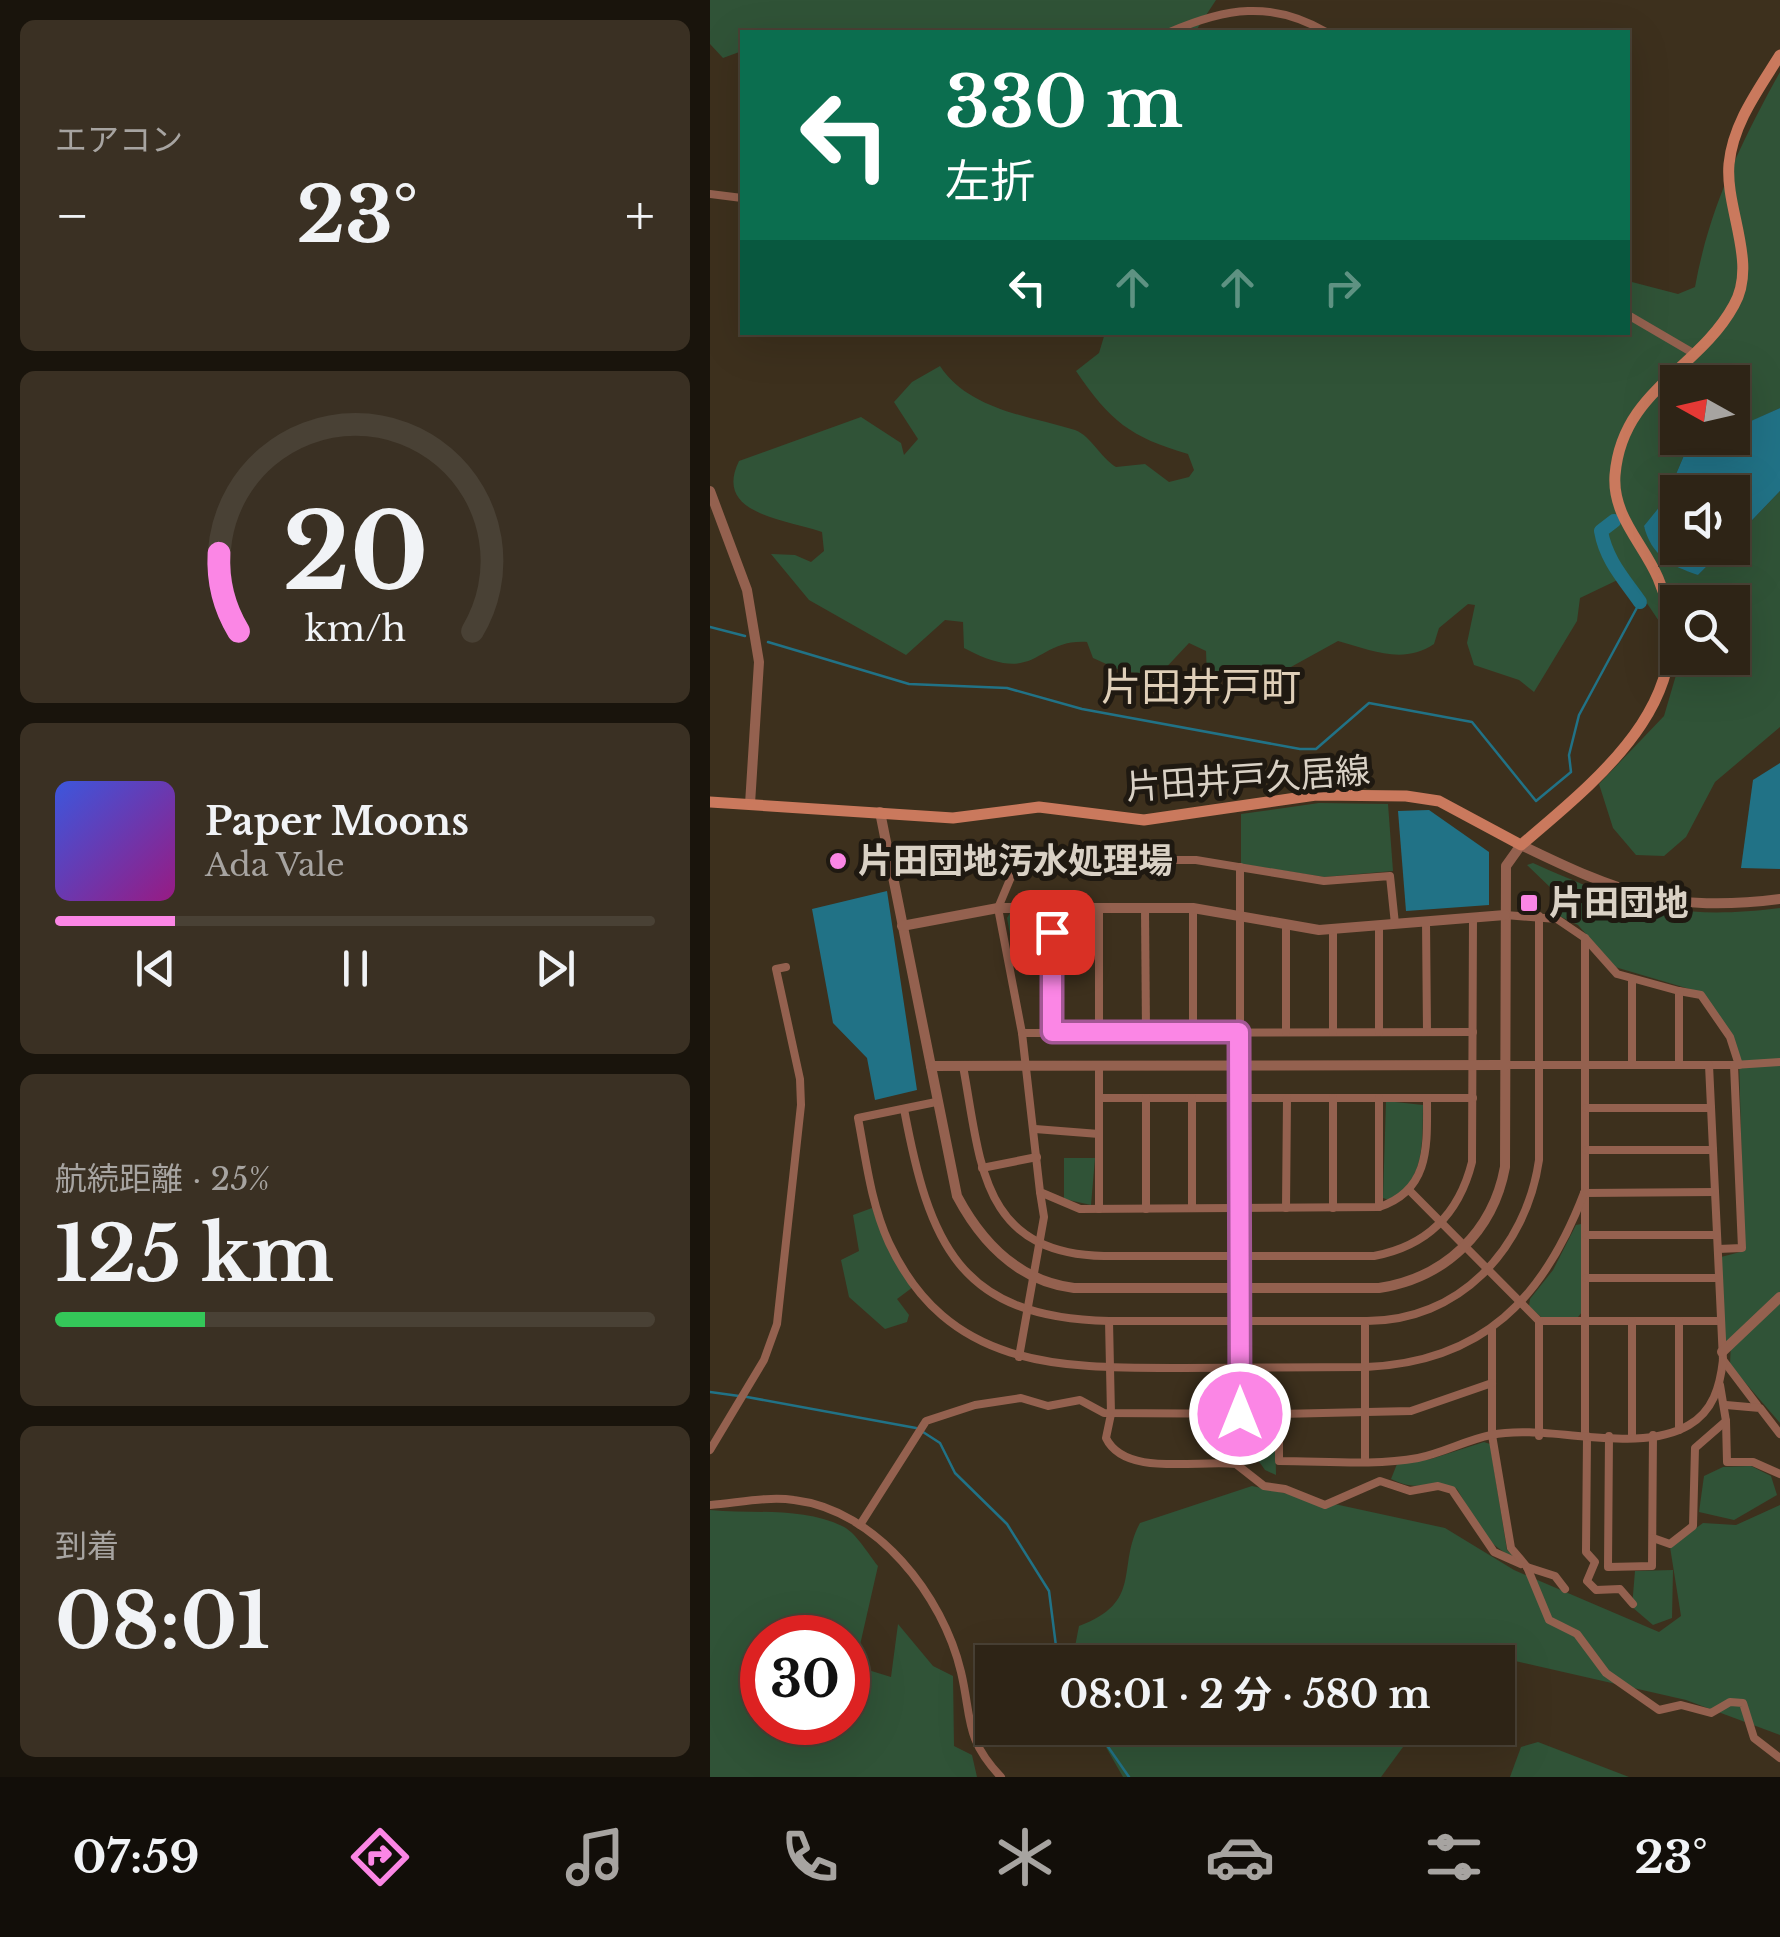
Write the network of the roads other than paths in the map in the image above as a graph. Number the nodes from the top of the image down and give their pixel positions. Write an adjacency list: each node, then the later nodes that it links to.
1 (1236, 0): 2 (street)
2 (1234, 10): 3 (street); 4 (street)
3 (1175, 30)
4 (1321, 30)
5 (1780, 54): 9 (main road)
6 (710, 194): 7 (street)
7 (740, 198)
8 (1630, 317): 9 (street)
9 (1693, 353): 14 (main road)
10 (710, 491): 12 (street)
11 (710, 802): 12 (main road, 片田井戸久居線)
12 (750, 804): 13 (main road, 片田井戸久居線)
13 (880, 812): 14 (main road, 片田井戸久居線); 30 (street)
14 (1522, 845): 16 (street); 22 (street)
15 (1240, 867): 17 (street); 23 (street); 28 (street)
16 (1780, 898)
17 (998, 908): 18 (street); 30 (street); 46 (street)
18 (1052, 908): 19 (street); 36 (street)
19 (1099, 908): 20 (street); 37 (street)
20 (1146, 908): 21 (street); 38 (street)
21 (1193, 908): 23 (street); 39 (street)
22 (1505, 915): 24 (street); 25 (street); 49 (street)
23 (1240, 916): 27 (street); 40 (street)
24 (1538, 916): 32 (street); 50 (street)
25 (1473, 917): 26 (street); 45 (street)
26 (1426, 921): 28 (street); 44 (street)
27 (1286, 924): 31 (street); 41 (street)
28 (1395, 924): 29 (street)
29 (1379, 925): 31 (street); 43 (street)
30 (902, 926): 56 (street)
31 (1333, 929): 42 (street)
32 (1585, 938): 34 (street); 51 (street)
33 (786, 967): 137 (street)
34 (1632, 980): 35 (street); 52 (street)
35 (1679, 990): 53 (street); 55 (street)
36 (1052, 1032): 37 (street); 46 (street)
37 (1099, 1032): 38 (street)
38 (1146, 1032): 39 (street)
39 (1193, 1032): 40 (street)
40 (1239, 1032): 41 (street); 60 (street)
41 (1286, 1032): 42 (street)
42 (1333, 1032): 43 (street)
43 (1379, 1032): 44 (street)
44 (1426, 1032): 45 (street)
45 (1473, 1032): 48 (street)
46 (1022, 1033): 58 (street)
47 (1780, 1062): 55 (street)
48 (1473, 1065): 49 (street); 60 (street); 69 (street)
49 (1506, 1065): 50 (street); 95 (street)
50 (1539, 1065): 51 (street); 98 (street)
51 (1586, 1065): 52 (street); 71 (street)
52 (1632, 1065): 53 (street)
53 (1679, 1065): 54 (street)
54 (1709, 1065): 55 (street); 72 (street)
55 (1736, 1065): 96 (street)
56 (930, 1066): 57 (street); 70 (street)
57 (964, 1066): 58 (street); 79 (street)
58 (1028, 1066): 59 (street); 74 (street)
59 (1099, 1066): 60 (street); 61 (street)
60 (1240, 1066): 64 (street)
61 (1099, 1098): 62 (street); 75 (street)
62 (1146, 1098): 63 (street); 89 (street)
63 (1192, 1098): 64 (street); 85 (street)
64 (1240, 1098): 65 (street); 90 (street)
65 (1287, 1098): 66 (street); 86 (street)
66 (1333, 1098): 67 (street); 87 (street)
67 (1379, 1098): 68 (street); 84 (street)
68 (1426, 1098): 69 (street); 80 (street)
69 (1473, 1098): 91 (street)
70 (936, 1102): 73 (street); 99 (street)
71 (1586, 1108): 72 (street); 76 (street)
72 (1711, 1108): 77 (street)
73 (904, 1109): 105 (street); 116 (street)
74 (1035, 1129): 75 (street); 78 (street)
75 (1099, 1134): 88 (street)
76 (1586, 1150): 77 (street); 83 (street)
77 (1713, 1150): 82 (street)
78 (1037, 1157): 79 (street); 81 (street)
79 (982, 1168): 94 (street)
80 (1408, 1190): 84 (street); 91 (street)
81 (1040, 1192): 88 (street); 94 (street)
82 (1715, 1192): 83 (street); 92 (street)
83 (1584, 1193): 93 (street); 104 (street)
84 (1379, 1207): 87 (street)
85 (1192, 1208): 89 (street); 90 (street)
86 (1286, 1208): 87 (street); 90 (street)
87 (1333, 1208)
88 (1098, 1209): 89 (street)
89 (1146, 1209)
90 (1240, 1209): 97 (street)
91 (1441, 1223): 95 (street); 97 (street)
92 (1717, 1235): 93 (street); 96 (street)
93 (1586, 1236): 100 (street)
94 (1040, 1245): 97 (street); 99 (street)
95 (1465, 1247): 98 (street); 102 (street)
96 (1718, 1250): 101 (street)
97 (1240, 1255): 102 (street)
98 (1488, 1270): 104 (street); 107 (street)
99 (1034, 1278): 102 (street); 105 (street)
100 (1586, 1278): 101 (street); 110 (street)
101 (1719, 1278): 113 (street)
102 (1240, 1288): 106 (street)
103 (1780, 1297): 115 (street)
104 (1522, 1304): 109 (street); 114 (street)
105 (1028, 1312): 108 (street); 116 (street)
106 (1240, 1320): 107 (street); 108 (street); 119 (street)
107 (1365, 1320): 117 (street)
108 (1109, 1321): 118 (street)
109 (1539, 1321): 110 (street); 134 (street)
110 (1586, 1321): 111 (street); 135 (street)
111 (1632, 1321): 112 (street); 132 (street)
112 (1679, 1321): 113 (street); 129 (street)
113 (1721, 1321): 115 (street)
114 (1492, 1328): 117 (street); 120 (street)
115 (1723, 1356): 121 (street); 123 (street)
116 (1019, 1357): 118 (street)
117 (1366, 1367): 119 (street); 127 (street)
118 (1110, 1368): 119 (street); 124 (street)
119 (1240, 1368): 125 (street)
120 (1492, 1383): 127 (street); 131 (street)
121 (1720, 1385): 122 (street); 129 (street)
122 (1726, 1405): 123 (street); 128 (street)
123 (1760, 1408): 130 (street)
124 (1111, 1414): 125 (street); 141 (street); 143 (street)
125 (1240, 1414): 126 (street)
126 (1279, 1414): 127 (street); 138 (street)
127 (1365, 1414): 138 (street)
128 (1726, 1422): 139 (street); 142 (street)
129 (1679, 1430): 133 (street)
130 (1780, 1434)
131 (1492, 1435): 134 (street); 138 (street); 143 (street)
132 (1632, 1435): 133 (street); 136 (street)
133 (1652, 1435): 142 (street)
134 (1539, 1436): 135 (street)
135 (1586, 1436): 136 (street); 145 (street)
136 (1609, 1436): 142 (street)
137 (710, 1450)
138 (1365, 1462)
139 (1780, 1474)
140 (710, 1504): 141 (street)
141 (860, 1525): 147 (street)
142 (1652, 1538)
143 (1524, 1565): 144 (street); 146 (street)
144 (1566, 1589)
145 (1633, 1604)
146 (1780, 1758)
147 (1002, 1777)

